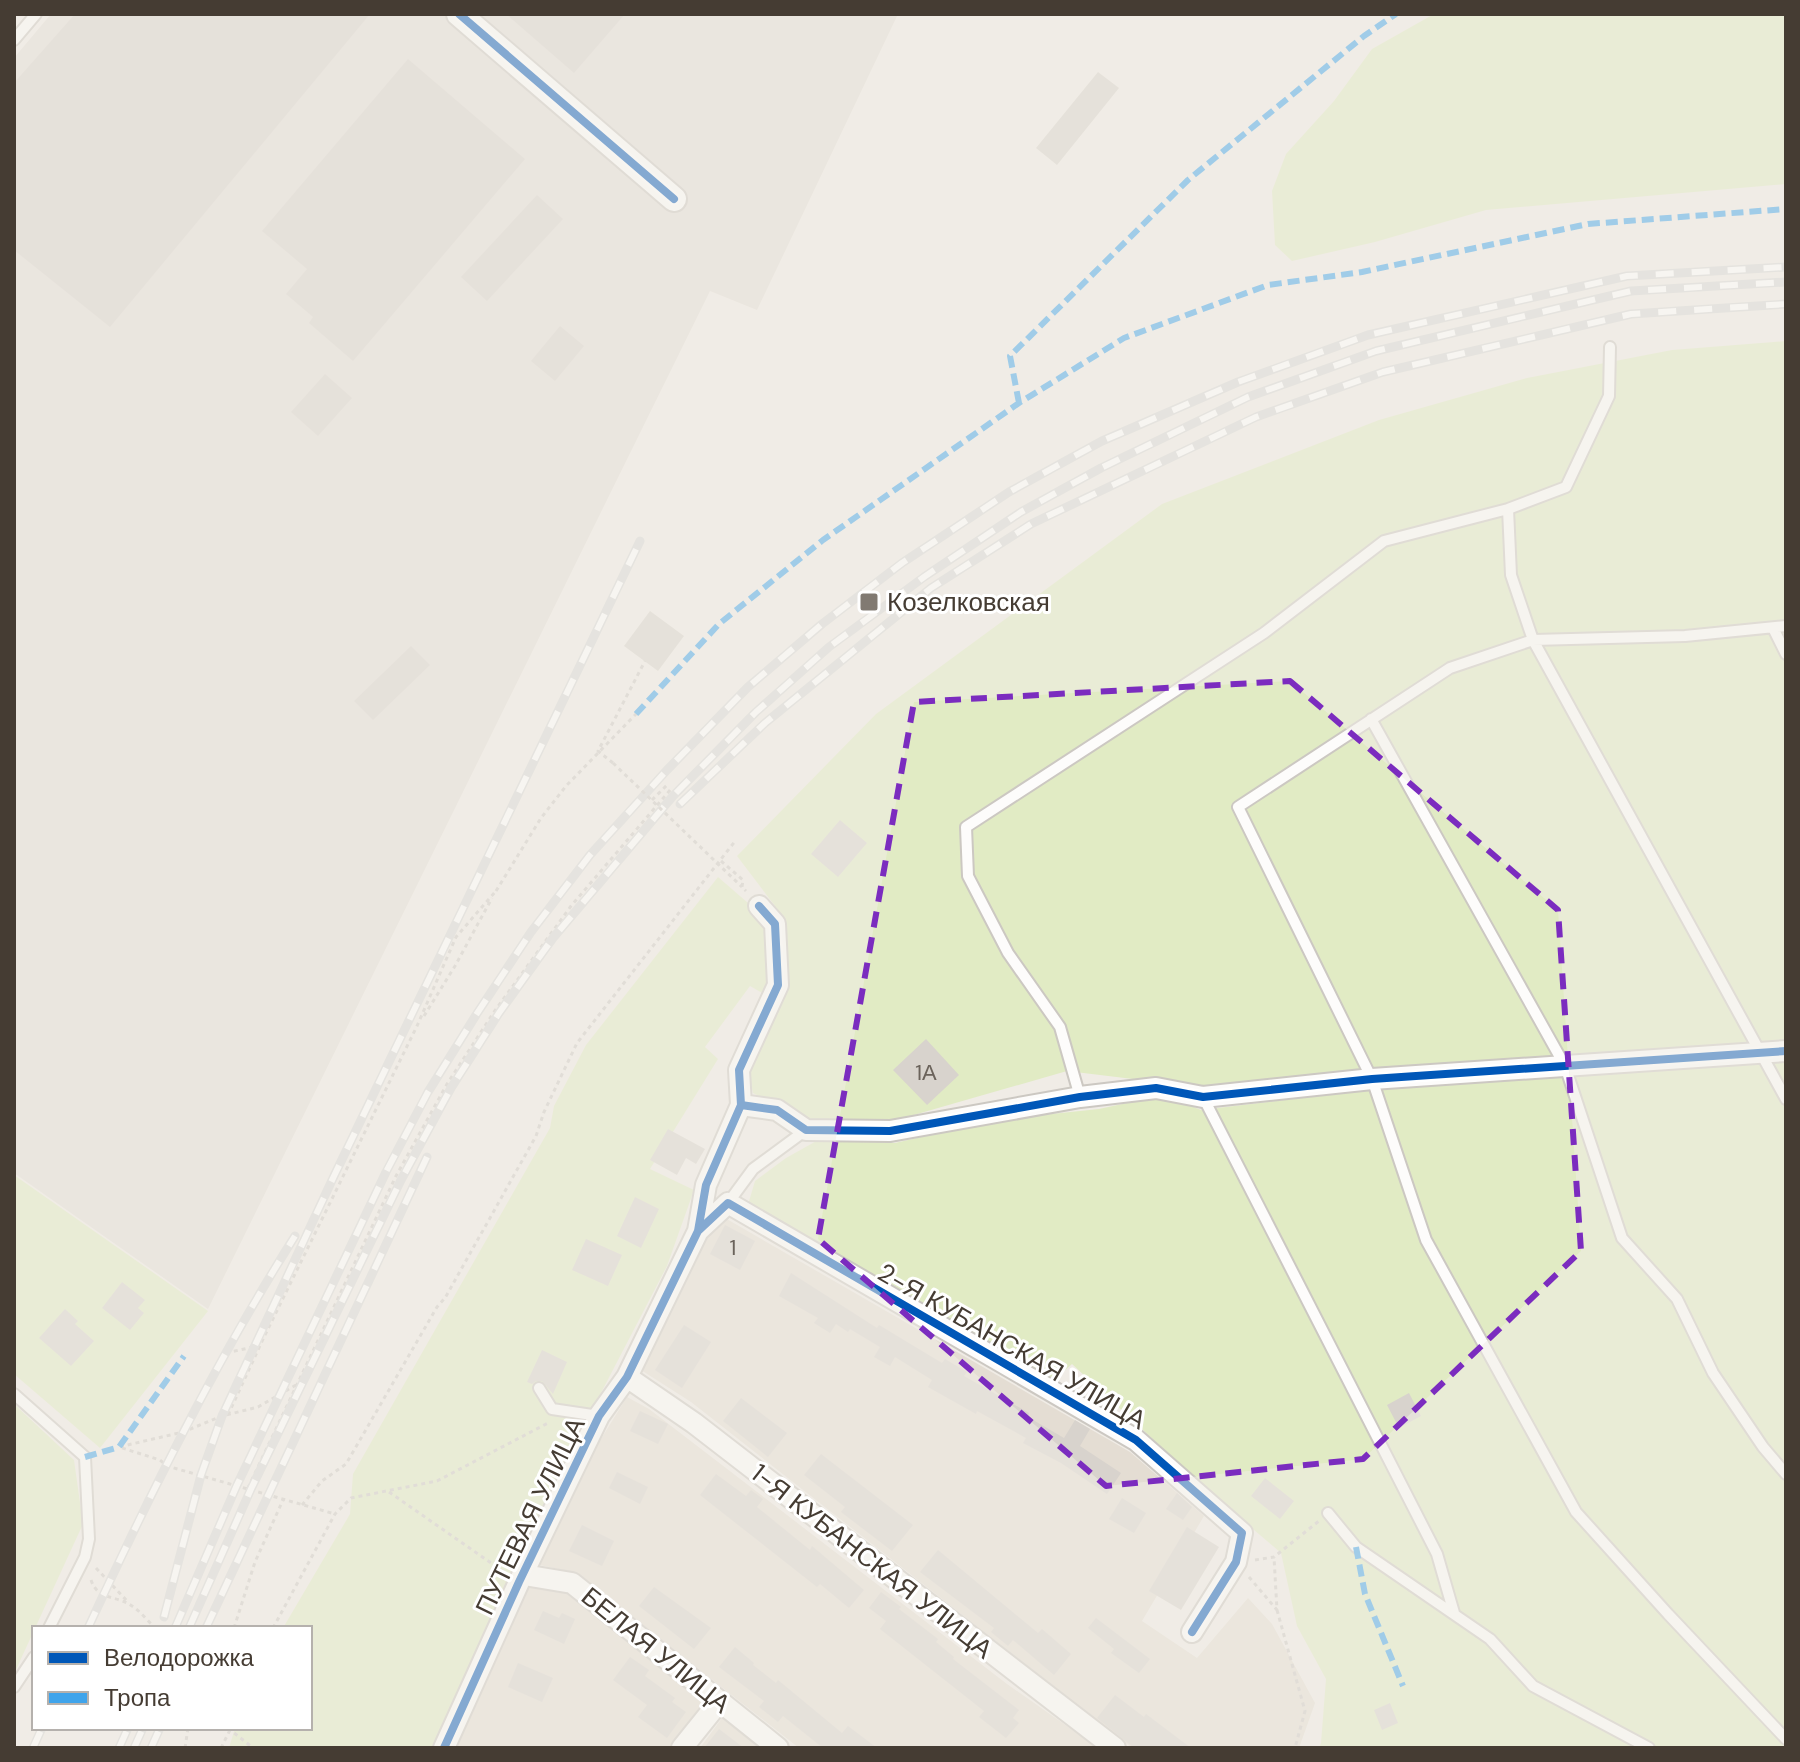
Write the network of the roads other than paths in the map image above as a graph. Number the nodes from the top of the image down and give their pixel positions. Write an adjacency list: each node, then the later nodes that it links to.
1 (36, 14): 3 (lane)
2 (459, 14): 4 (street)
3 (14, 40)
4 (674, 199)
5 (1610, 347): 6 (lane)
6 (1508, 509): 9 (lane); 17 (lane)
7 (1786, 626): 8 (lane)
8 (1773, 628): 9 (lane); 10 (lane)
9 (1533, 640): 11 (lane); 14 (lane)
10 (1786, 654)
11 (1371, 719): 15 (lane); 16 (lane)
12 (759, 906): 20 (street, ПУТЕВАЯ УЛИЦА)
13 (1786, 1051): 14 (street)
14 (1762, 1052): 15 (street); 19 (lane)
15 (1565, 1066): 16 (street); 28 (lane)
16 (1372, 1079): 18 (street); 37 (lane)
17 (1080, 1097): 18 (street); 21 (street)
18 (1203, 1097): 31 (lane)
19 (1786, 1099)
20 (741, 1105): 21 (street); 23 (street, ПУТЕВАЯ УЛИЦА)
21 (806, 1130): 22 (lane)
22 (728, 1203): 23 (street); 33 (street, 2-Я КУБАНСКАЯ УЛИЦА)
23 (698, 1231): 24 (street, ПУТЕВАЯ УЛИЦА)
24 (627, 1377): 27 (street, ПУТЕВАЯ УЛИЦА); 41 (street, 1-Я КУБАНСКАЯ УЛИЦА)
25 (539, 1388): 27 (lane)
26 (14, 1394): 32 (lane)
27 (599, 1416): 30 (street, ПУТЕВАЯ УЛИЦА)
28 (1786, 1474)
29 (1328, 1513): 31 (lane)
30 (521, 1578): 36 (street, БЕЛАЯ УЛИЦА); 38 (street, ПУТЕВАЯ УЛИЦА)
31 (1454, 1613): 42 (lane)
32 (50, 1626)
33 (1192, 1632)
34 (32, 1660): 35 (lane)
35 (14, 1687)
36 (719, 1702): 39 (street); 40 (street, БЕЛАЯ УЛИЦА)
37 (1786, 1739)
38 (444, 1748)
39 (682, 1748)
40 (778, 1748)
41 (1115, 1748)
42 (1649, 1748)

